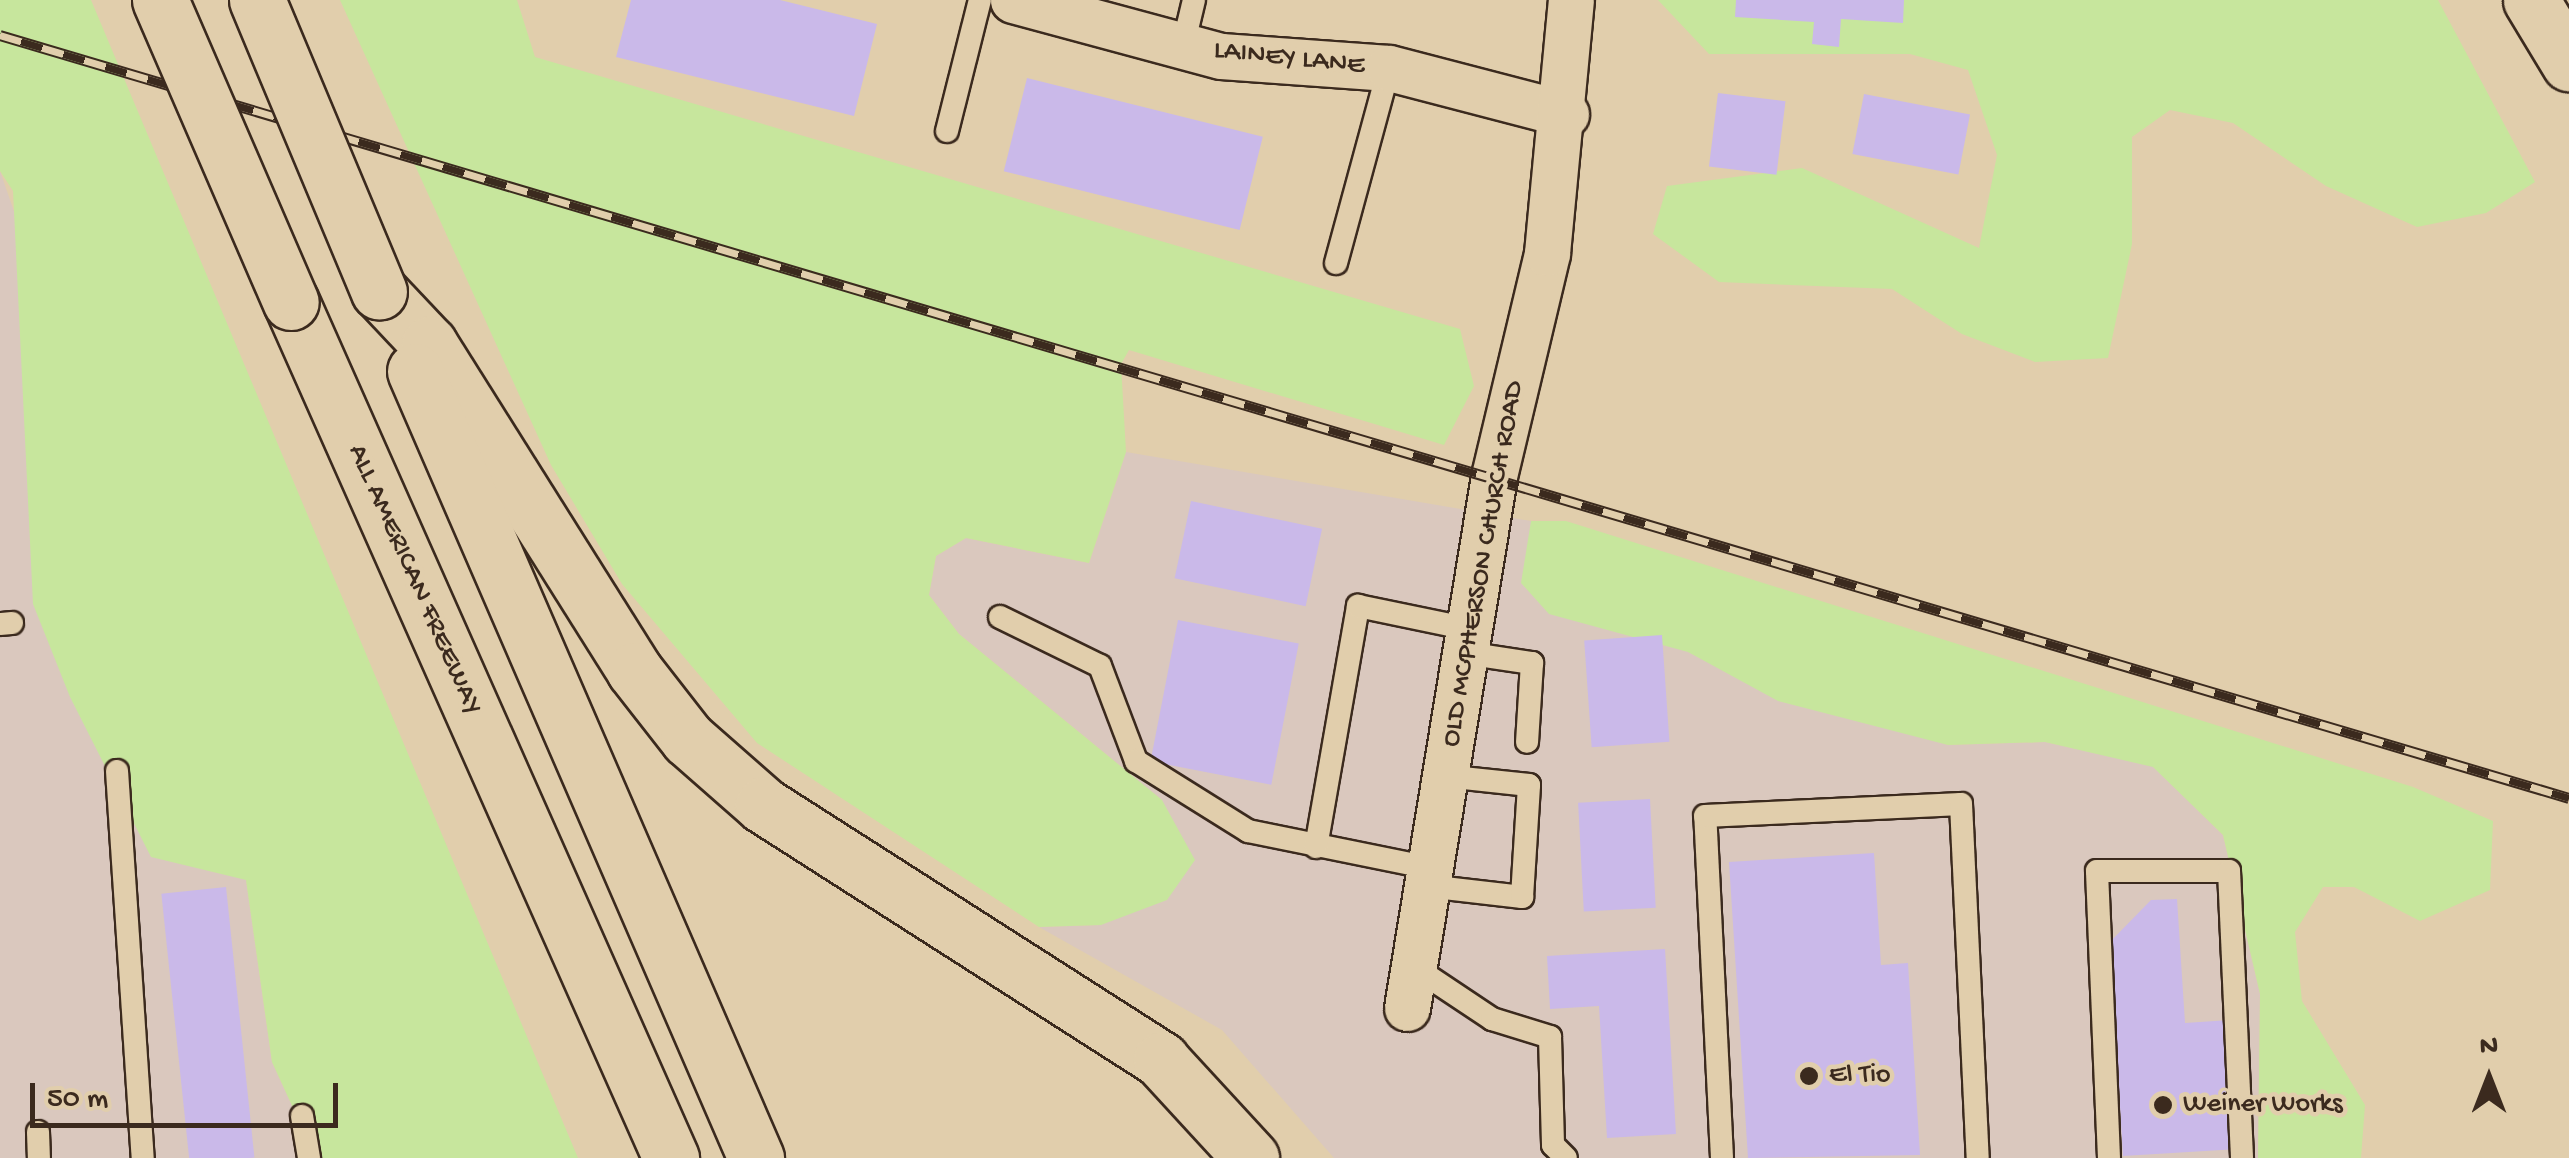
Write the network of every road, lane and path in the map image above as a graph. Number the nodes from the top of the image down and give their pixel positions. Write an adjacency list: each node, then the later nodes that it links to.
1 (160, 0): 28 (main road, ALL AMERICAN FREEWAY, bridge)
2 (257, 0): 14 (main road, bridge)
3 (980, 0): 12 (lane)
4 (1013, 0): 8 (street, LAINEY LANE)
5 (1194, 0): 8 (lane)
6 (1571, 0): 11 (street, OLD MCPHERSON CHURCH ROAD)
7 (2530, 0): 9 (main road)
8 (1182, 46): 10 (street, LAINEY LANE)
9 (2569, 64)
10 (1389, 68): 11 (street, LAINEY LANE); 13 (lane)
11 (1566, 114): 16 (street, OLD MCPHERSON CHURCH ROAD)
12 (946, 132)
13 (1336, 263)
14 (416, 345): 29 (main road); 30 (main road)
15 (1000, 617): 20 (lane)
16 (1467, 641): 17 (lane); 19 (street, OLD MCPHERSON CHURCH ROAD); 20 (lane)
17 (1527, 742)
18 (117, 770): 26 (lane)
19 (1445, 776): 21 (street, OLD MCPHERSON CHURCH ROAD); 21 (lane)
20 (1316, 846): 21 (lane)
21 (1428, 877): 22 (street, OLD MCPHERSON CHURCH ROAD)
22 (1410, 988): 31 (lane)
23 (302, 1116): 27 (lane)
24 (38, 1132): 25 (lane)
25 (40, 1158)
26 (143, 1158)
27 (309, 1158)
28 (671, 1158)
29 (756, 1158)
30 (1251, 1158)
31 (1566, 1158)
32 (1722, 1158): 33 (lane)
33 (1978, 1158)
34 (2109, 1158): 35 (lane)
35 (2242, 1158)

